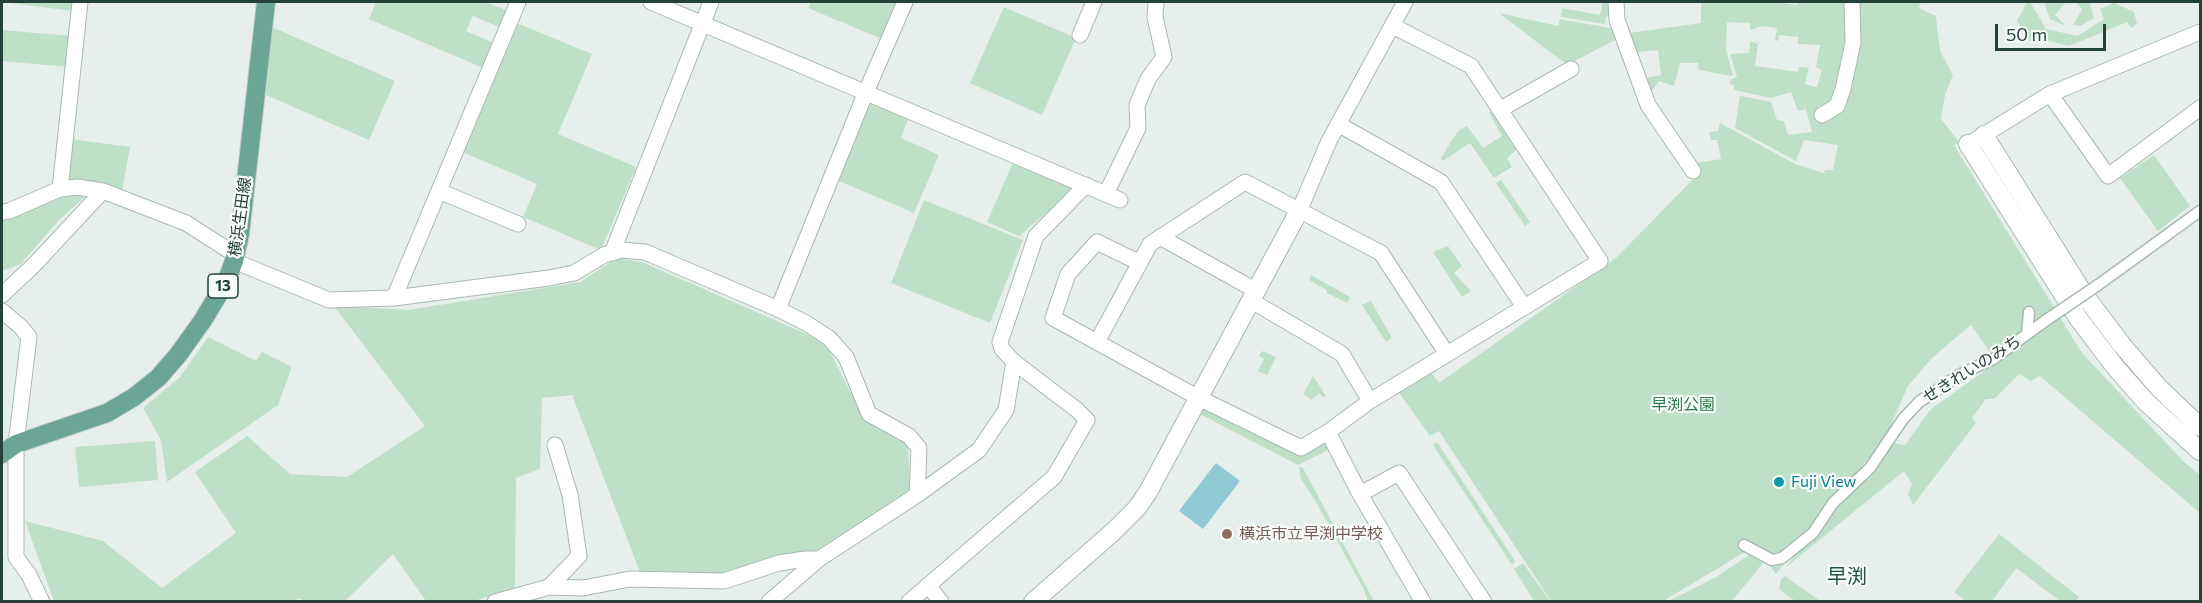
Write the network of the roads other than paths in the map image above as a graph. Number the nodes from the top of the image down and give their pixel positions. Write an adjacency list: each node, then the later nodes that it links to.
1 (80, 2): 26 (street)
2 (266, 2): 35 (main road, 横浜生田線 / 13)
3 (518, 2): 28 (street)
4 (651, 2): 12 (street)
5 (711, 2): 12 (street)
6 (905, 2): 17 (street)
7 (1094, 2): 15 (street)
8 (1156, 2): 25 (street)
9 (1405, 2): 13 (street)
10 (1616, 2): 24 (street)
11 (1852, 2): 21 (street)
12 (702, 23): 17 (street); 34 (street)
13 (1393, 26): 20 (street); 22 (street)
14 (2200, 32): 18 (street)
15 (1080, 35)
16 (1571, 69): 20 (street)
17 (866, 92): 25 (street); 41 (street)
18 (2050, 94): 19 (street); 23 (street)
19 (2200, 108)
20 (1501, 109): 40 (street)
21 (1822, 114)
22 (1338, 124): 29 (street); 40 (street)
23 (1976, 140): 50 (street); 54 (street)
24 (1693, 171)
25 (1086, 184): 47 (street)
26 (60, 189): 27 (street); 31 (street)
27 (103, 191): 35 (street); 37 (street)
28 (439, 191): 32 (street); 39 (street)
29 (1300, 209): 33 (street); 38 (street); 46 (street)
30 (2200, 211): 44 (street, せきれいのみち, bridge)
31 (2, 212)
32 (518, 224)
33 (1160, 237): 36 (street); 38 (street)
34 (612, 253): 39 (street); 41 (street)
35 (235, 258): 39 (street); 53 (main road, 横浜生田線 / 13)
36 (1138, 262): 45 (street); 45 (street)
37 (2, 294)
38 (1253, 295): 48 (street); 49 (street)
39 (394, 298)
40 (1524, 307): 46 (street)
41 (778, 309): 56 (street)
42 (2, 311): 53 (street)
43 (2029, 312): 44 (street)
44 (2027, 334): 57 (street, せきれいのみち)
45 (1097, 342): 48 (street)
46 (1447, 354): 49 (street)
47 (1014, 362): 56 (street); 59 (street)
48 (1200, 398): 51 (street); 66 (street)
49 (1370, 401): 51 (street)
50 (2200, 427)
51 (1328, 432): 55 (street)
52 (555, 445): 60 (street)
53 (9, 449): 61 (street)
54 (2200, 451)
55 (1360, 494): 67 (street); 68 (street)
56 (917, 495): 58 (street)
57 (1744, 545)
58 (819, 559): 60 (street); 63 (street)
59 (928, 585): 64 (street); 65 (street)
60 (549, 587): 62 (street)
61 (42, 602)
62 (495, 602)
63 (769, 602)
64 (909, 602)
65 (941, 602)
66 (1033, 602)
67 (1423, 602)
68 (1484, 602)

